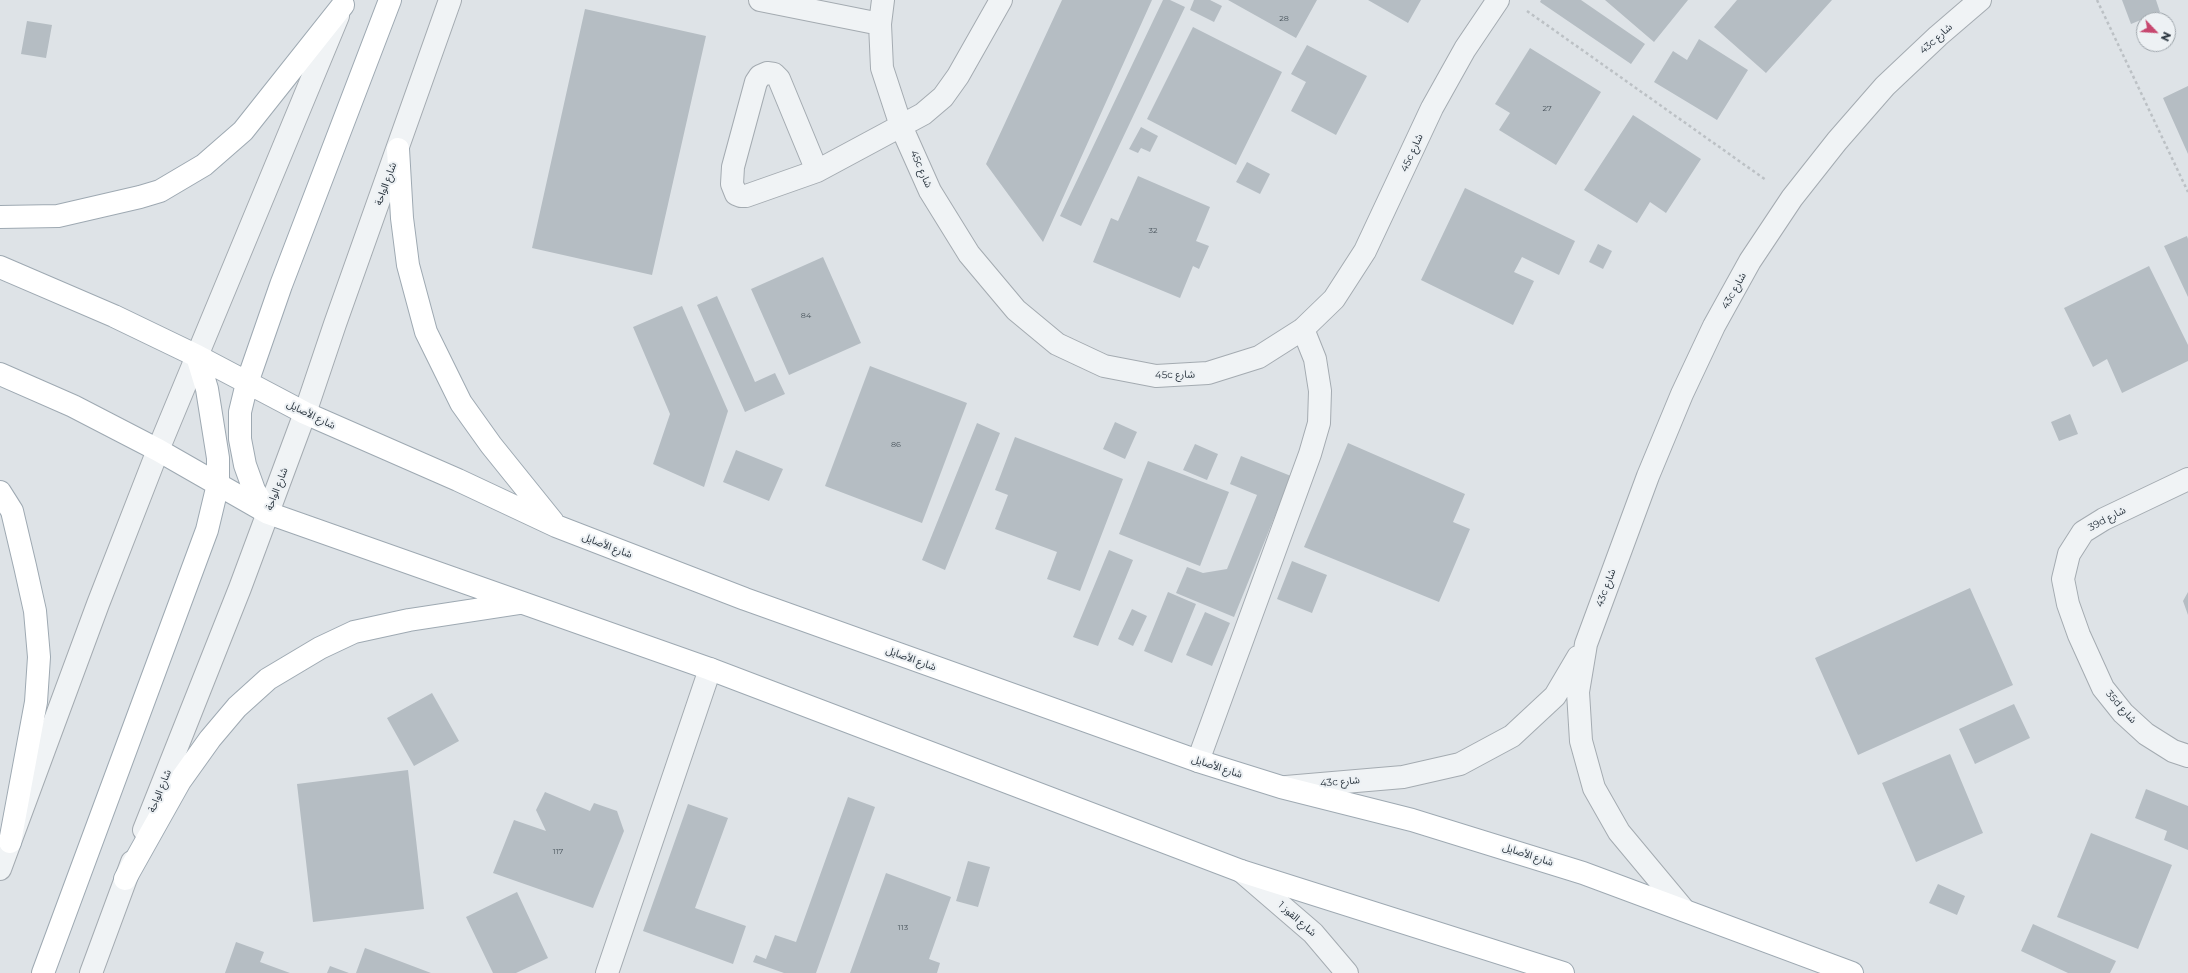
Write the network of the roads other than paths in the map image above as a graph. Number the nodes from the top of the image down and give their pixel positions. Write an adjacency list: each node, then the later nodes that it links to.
1 (390, 0): 18 (main road)
2 (450, 0): 11 (street, شارع الواحة)
3 (760, 0): 9 (street)
4 (883, 0): 9 (street, 45c شارع)
5 (1001, 0): 10 (street)
6 (1498, 0): 15 (street, 45c شارع)
7 (1980, 0): 28 (street, 43c شارع)
8 (344, 2): 13 (main road); 16 (street)
9 (880, 24): 10 (street, 45c شارع)
10 (902, 126): 12 (street); 15 (street, 45c شارع)
11 (398, 149): 19 (street, شارع الواحة); 25 (main road)
12 (817, 171): 12 (street)
13 (0, 217)
14 (0, 267): 16 (main road, شارع الأصايل)
15 (1303, 329): 31 (street)
16 (196, 356): 18 (main road, شارع الأصايل); 20 (street); 22 (main road)
17 (0, 374): 20 (main road)
18 (248, 383): 19 (main road, شارع الأصايل); 24 (main road)
19 (305, 413): 24 (street, شارع الواحة); 25 (main road, شارع الأصايل)
20 (158, 450): 22 (main road); 33 (street)
21 (2188, 480): 27 (street, 39d شارع)
22 (218, 484): 24 (main road); 38 (main road)
23 (0, 492): 33 (main road)
24 (268, 513): 26 (main road); 36 (street, شارع الواحة)
25 (556, 526): 31 (main road, شارع الأصايل)
26 (524, 603): 29 (main road); 36 (main road)
27 (2079, 635): 30 (street, 35d شارع)
28 (1586, 644): 32 (street, 43c شارع); 37 (street, 43c شارع)
29 (710, 669): 35 (main road); 40 (street)
30 (2188, 756)
31 (1198, 761): 32 (main road, شارع الأصايل)
32 (1281, 787): 37 (main road, شارع الأصايل)
33 (10, 842): 34 (street)
34 (0, 869)
35 (1241, 871): 41 (street, شارع القوز 1); 42 (main road)
36 (125, 879): 39 (street, شارع الواحة)
37 (1684, 910): 43 (main road, شارع الأصايل)
38 (43, 973)
39 (91, 973)
40 (607, 973)
41 (1347, 973)
42 (1563, 973)
43 (1852, 973)

